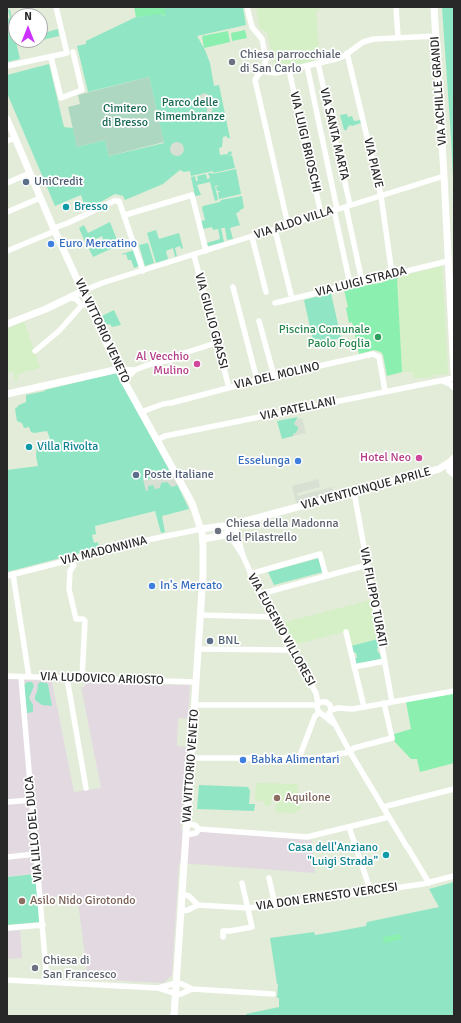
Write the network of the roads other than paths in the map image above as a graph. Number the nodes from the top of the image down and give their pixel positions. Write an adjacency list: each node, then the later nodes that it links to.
1 (56, 7): 9 (street)
2 (247, 7): 13 (street)
3 (396, 7): 6 (street)
4 (434, 7): 5 (main road, VIA ACHILLE GRANDI)
5 (436, 36): 6 (street); 19 (main road, VIA ACHILLE GRANDI)
6 (398, 37): 8 (street)
7 (73, 52): 9 (street)
8 (347, 53): 10 (street); 21 (street, VIA PIAVE)
9 (51, 57): 11 (street)
10 (318, 63): 12 (street); 23 (street, VIA SANTA MARTA)
11 (7, 66)
12 (307, 66): 14 (street); 24 (street)
13 (263, 70): 14 (street); 28 (street)
14 (289, 70): 26 (street, VIA LUIGI BRIOSCHI)
15 (7, 119): 16 (main road, VIA VITTORIO VENETO)
16 (15, 138): 17 (street); 18 (main road, VIA VITTORIO VENETO)
17 (7, 141)
18 (30, 173): 20 (street); 22 (main road, VIA VITTORIO VENETO)
19 (444, 176): 21 (street, VIA ALDO VILLA); 35 (main road, VIA ACHILLE GRANDI)
20 (7, 183)
21 (381, 196): 23 (street, VIA ALDO VILLA); 37 (street, VIA PIAVE)
22 (40, 198): 25 (street); 29 (main road, VIA VITTORIO VENETO)
23 (348, 206): 24 (street, VIA ALDO VILLA); 38 (street, VIA SANTA MARTA)
24 (335, 210): 26 (street, VIA ALDO VILLA); 39 (street)
25 (7, 212)
26 (321, 214): 28 (street, VIA ALDO VILLA)
27 (125, 215): 29 (street); 33 (street); 36 (street)
28 (288, 225): 30 (street, VIA ALDO VILLA)
29 (54, 229): 32 (street); 41 (main road, VIA VITTORIO VENETO)
30 (274, 230): 31 (street, VIA ALDO VILLA); 44 (street)
31 (252, 237): 33 (street, VIA ALDO VILLA); 42 (street)
32 (7, 251)
33 (206, 251): 34 (street, VIA ALDO VILLA)
34 (194, 255): 36 (street, VIA ALDO VILLA); 49 (street, VIA GIULIO GRASSI)
35 (448, 261): 37 (street, VIA LUIGI STRADA); 53 (main road, VIA ACHILLE GRANDI)
36 (143, 271): 41 (street, VIA ALDO VILLA)
37 (392, 274): 38 (street, VIA LUIGI STRADA)
38 (362, 282): 39 (street, VIA LUIGI STRADA)
39 (350, 284): 44 (street, VIA LUIGI STRADA)
40 (233, 287): 56 (street)
41 (83, 292): 43 (main road); 46 (main road, VIA VITTORIO VENETO)
42 (266, 292)
43 (71, 298): 46 (street); 48 (main road)
44 (292, 299): 45 (street, VIA LUIGI STRADA)
45 (275, 303)
46 (86, 304): 50 (street); 51 (main road, VIA VITTORIO VENETO)
47 (260, 321): 54 (street)
48 (7, 324)
49 (216, 342): 52 (street); 59 (street, VIA GIULIO GRASSI)
50 (35, 351)
51 (119, 369): 52 (street); 58 (main road, VIA VITTORIO VENETO); 62 (main road)
52 (135, 370): 58 (street)
53 (454, 373)
54 (274, 376): 56 (street, VIA DEL MOLINO); 61 (street, VIA DEL MOLINO)
55 (454, 378): 57 (street, VIA PATELLANI)
56 (257, 380): 59 (street, VIA DEL MOLINO)
57 (439, 380): 60 (street); 61 (street, VIA PATELLANI)
58 (124, 381): 63 (main road, VIA VITTORIO VENETO)
59 (229, 388): 63 (street, VIA DEL MOLINO)
60 (454, 388)
61 (385, 391): 64 (street, VIA PATELLANI)
62 (7, 394)
63 (141, 412): 64 (main road, VIA VITTORIO VENETO)
64 (157, 440): 70 (main road, VIA VITTORIO VENETO)
65 (453, 459): 66 (main road, VIA VENTICINQUE APRILE); 67 (main road)
66 (439, 469): 67 (main road, VIA VENTICINQUE APRILE); 68 (main road, VIA VENTICINQUE APRILE)
67 (453, 473)
68 (354, 492): 69 (main road, VIA VENTICINQUE APRILE); 73 (street, VIA FILIPPO TURATI)
69 (231, 527): 70 (main road, VIA VENTICINQUE APRILE); 71 (main road); 75 (street, VIA EUGENIO VILLORESI)
70 (201, 529): 71 (main road, VIA VITTORIO VENETO); 72 (street, VIA MADONNINA)
71 (203, 539): 79 (main road, VIA VITTORIO VENETO)
72 (72, 560): 74 (street, VIA MADONNINA); 90 (street)
73 (367, 565): 77 (street); 84 (street, VIA FILIPPO TURATI)
74 (13, 574): 76 (street, VIA MADONNINA); 88 (street)
75 (250, 574): 77 (street); 78 (street, VIA EUGENIO VILLORESI)
76 (7, 576)
77 (326, 576): 78 (street)
78 (260, 594): 80 (street, VIA EUGENIO VILLORESI)
79 (200, 615): 80 (street); 82 (main road, VIA VITTORIO VENETO)
80 (272, 617): 83 (street, VIA EUGENIO VILLORESI)
81 (346, 632): 85 (street)
82 (198, 649): 83 (street); 91 (main road, VIA VITTORIO VENETO)
83 (292, 650): 95 (street, VIA EUGENIO VILLORESI)
84 (385, 660): 85 (street); 93 (street, VIA FILIPPO TURATI)
85 (354, 667): 97 (street)
86 (7, 676): 87 (street, VIA LUDOVICO ARIOSTO)
87 (21, 677): 88 (street, VIA LUDOVICO ARIOSTO); 104 (street, VIA LILLO DEL DUCA)
88 (29, 677): 89 (street, VIA LUDOVICO ARIOSTO)
89 (67, 678): 90 (street, VIA LUDOVICO ARIOSTO); 102 (street)
90 (82, 678): 91 (street, VIA LUDOVICO ARIOSTO)
91 (196, 682): 96 (main road, VIA VITTORIO VENETO)
92 (454, 691): 93 (street)
93 (392, 702): 94 (street)
94 (384, 703): 97 (street); 99 (street)
95 (318, 704): 96 (street); 98 (street, VIA EUGENIO VILLORESI); 98 (street)
96 (195, 705): 100 (main road, VIA VITTORIO VENETO)
97 (364, 706): 98 (street)
98 (326, 713): 99 (street); 101 (street)
99 (350, 752): 101 (street); 106 (street)
100 (191, 758): 101 (street); 108 (main road, VIA VITTORIO VENETO)
101 (299, 758)
102 (86, 788)
103 (454, 789): 106 (street)
104 (31, 800): 105 (street); 112 (street, VIA LILLO DEL DUCA)
105 (7, 802)
106 (383, 807): 107 (street)
107 (389, 818): 109 (street); 117 (street)
108 (187, 824): 110 (street); 111 (main road, VIA VITTORIO VENETO)
109 (349, 828): 110 (street); 118 (street)
110 (199, 829): 111 (street)
111 (186, 835): 119 (main road, VIA VITTORIO VENETO)
112 (36, 854): 113 (street); 124 (street, VIA LILLO DEL DUCA)
113 (7, 857)
114 (454, 876): 117 (street, VIA DON ERNESTO VERCESI)
115 (269, 878): 121 (street)
116 (242, 883): 122 (street)
117 (429, 883): 118 (street, VIA DON ERNESTO VERCESI)
118 (371, 892): 121 (street, VIA DON ERNESTO VERCESI)
119 (182, 894): 120 (street); 123 (main road, VIA VITTORIO VENETO)
120 (198, 905): 122 (street, VIA DON ERNESTO VERCESI); 123 (street, VIA DON ERNESTO VERCESI)
121 (275, 905): 122 (street, VIA DON ERNESTO VERCESI)
122 (248, 908): 126 (street)
123 (181, 911): 129 (main road, VIA VITTORIO VENETO)
124 (42, 925): 125 (street); 128 (street, VIA LILLO DEL DUCA)
125 (7, 928)
126 (223, 937)
127 (7, 980): 128 (street)
128 (47, 982): 130 (street)
129 (176, 983): 130 (street); 131 (street); 132 (main road, VIA VITTORIO VENETO)
130 (158, 988): 132 (street)
131 (192, 989): 132 (street); 133 (street)
132 (176, 994): 134 (main road, VIA VITTORIO VENETO)
133 (273, 994)
134 (174, 1016)

